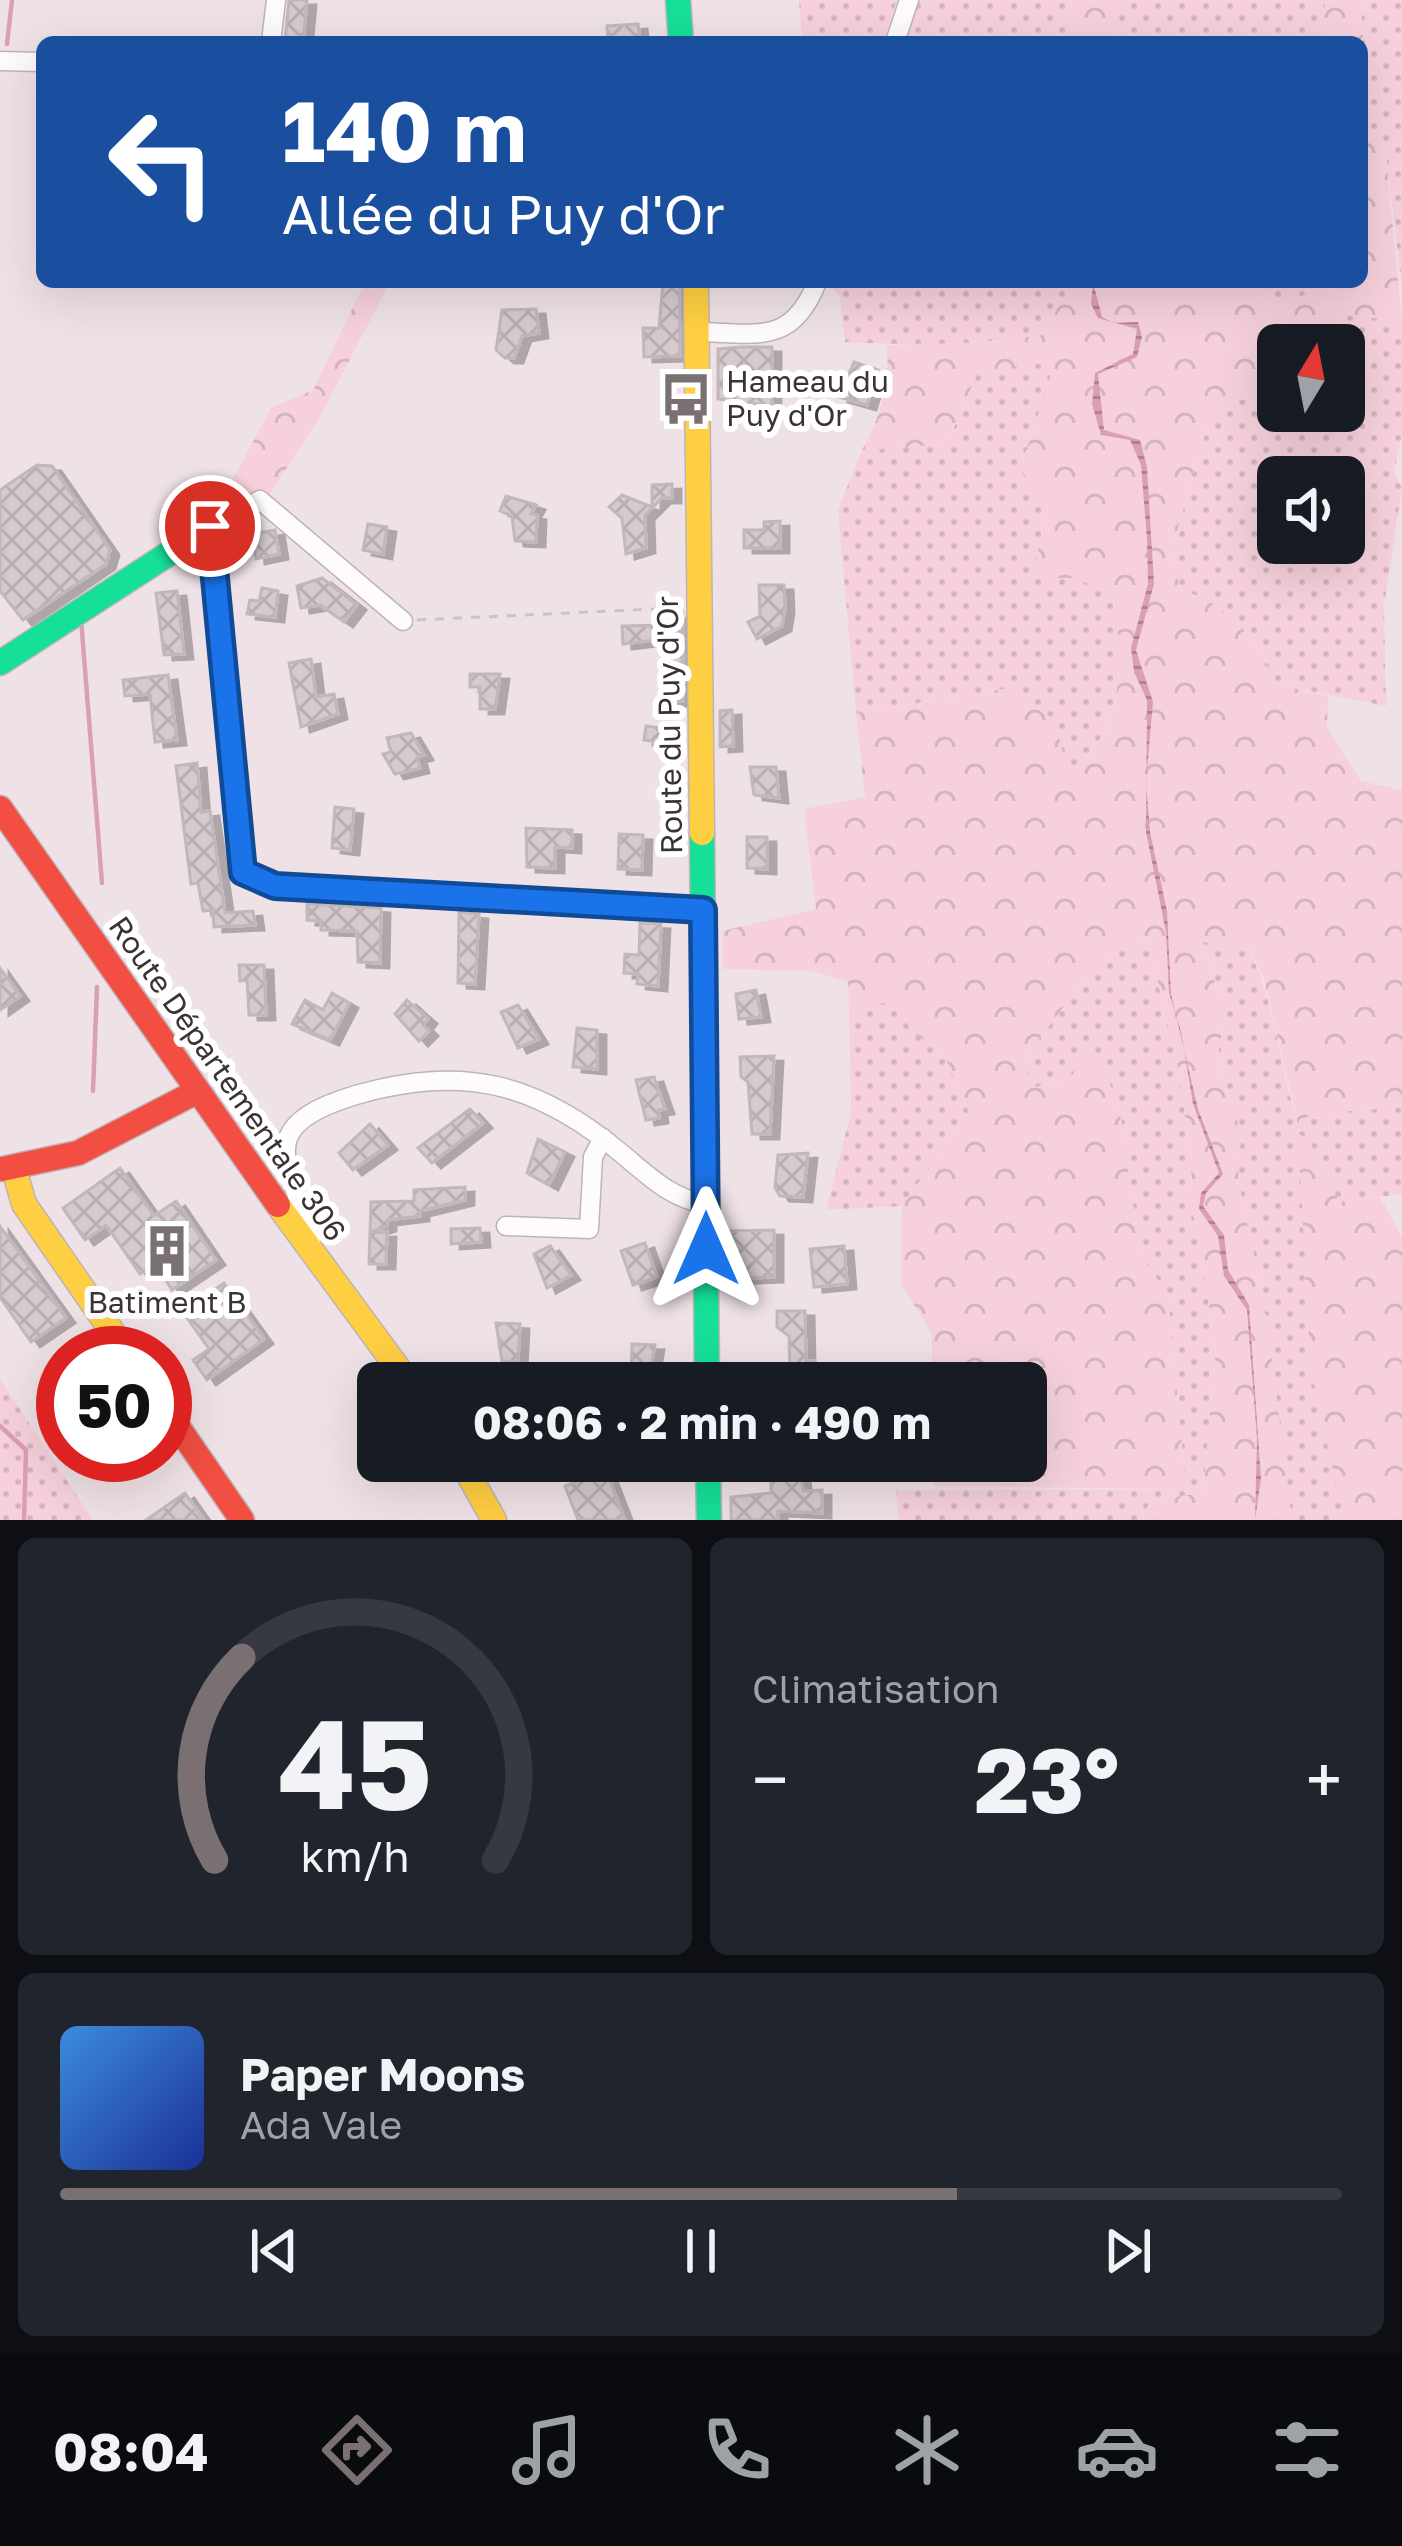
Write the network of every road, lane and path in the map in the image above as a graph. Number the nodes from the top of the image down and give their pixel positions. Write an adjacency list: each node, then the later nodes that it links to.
1 (276, 0): 4 (street)
2 (678, 0): 5 (main road)
3 (909, 0): 6 (street)
4 (273, 36)
5 (681, 36)
6 (897, 36)
7 (0, 61): 8 (street)
8 (36, 62)
9 (696, 288): 11 (main road, Route du Puy d'Or)
10 (814, 288): 11 (street)
11 (698, 332): 13 (main road, Route du Puy d'Or)
12 (210, 526): 14 (street); 15 (main road); 17 (main road)
13 (698, 607): 14 (path); 17 (main road, Route du Puy d'Or)
14 (403, 621)
15 (0, 663)
16 (0, 808): 18 (main road, Route Départementale 306)
17 (703, 910): 21 (main road, Route du Puy d'Or)
18 (196, 1092): 20 (main road); 23 (main road, Route Départementale 306)
19 (603, 1138): 21 (street); 22 (street); 23 (street)
20 (7, 1169): 24 (main road)
21 (705, 1204): 26 (main road, Route du Puy d'Or)
22 (506, 1226)
23 (313, 1253): 25 (main road, Route Départementale 306)
24 (108, 1326)
25 (393, 1362)
26 (707, 1362)
27 (192, 1447): 30 (main road)
28 (473, 1482): 31 (main road)
29 (708, 1482): 32 (main road)
30 (242, 1520)
31 (494, 1520)
32 (709, 1520)

